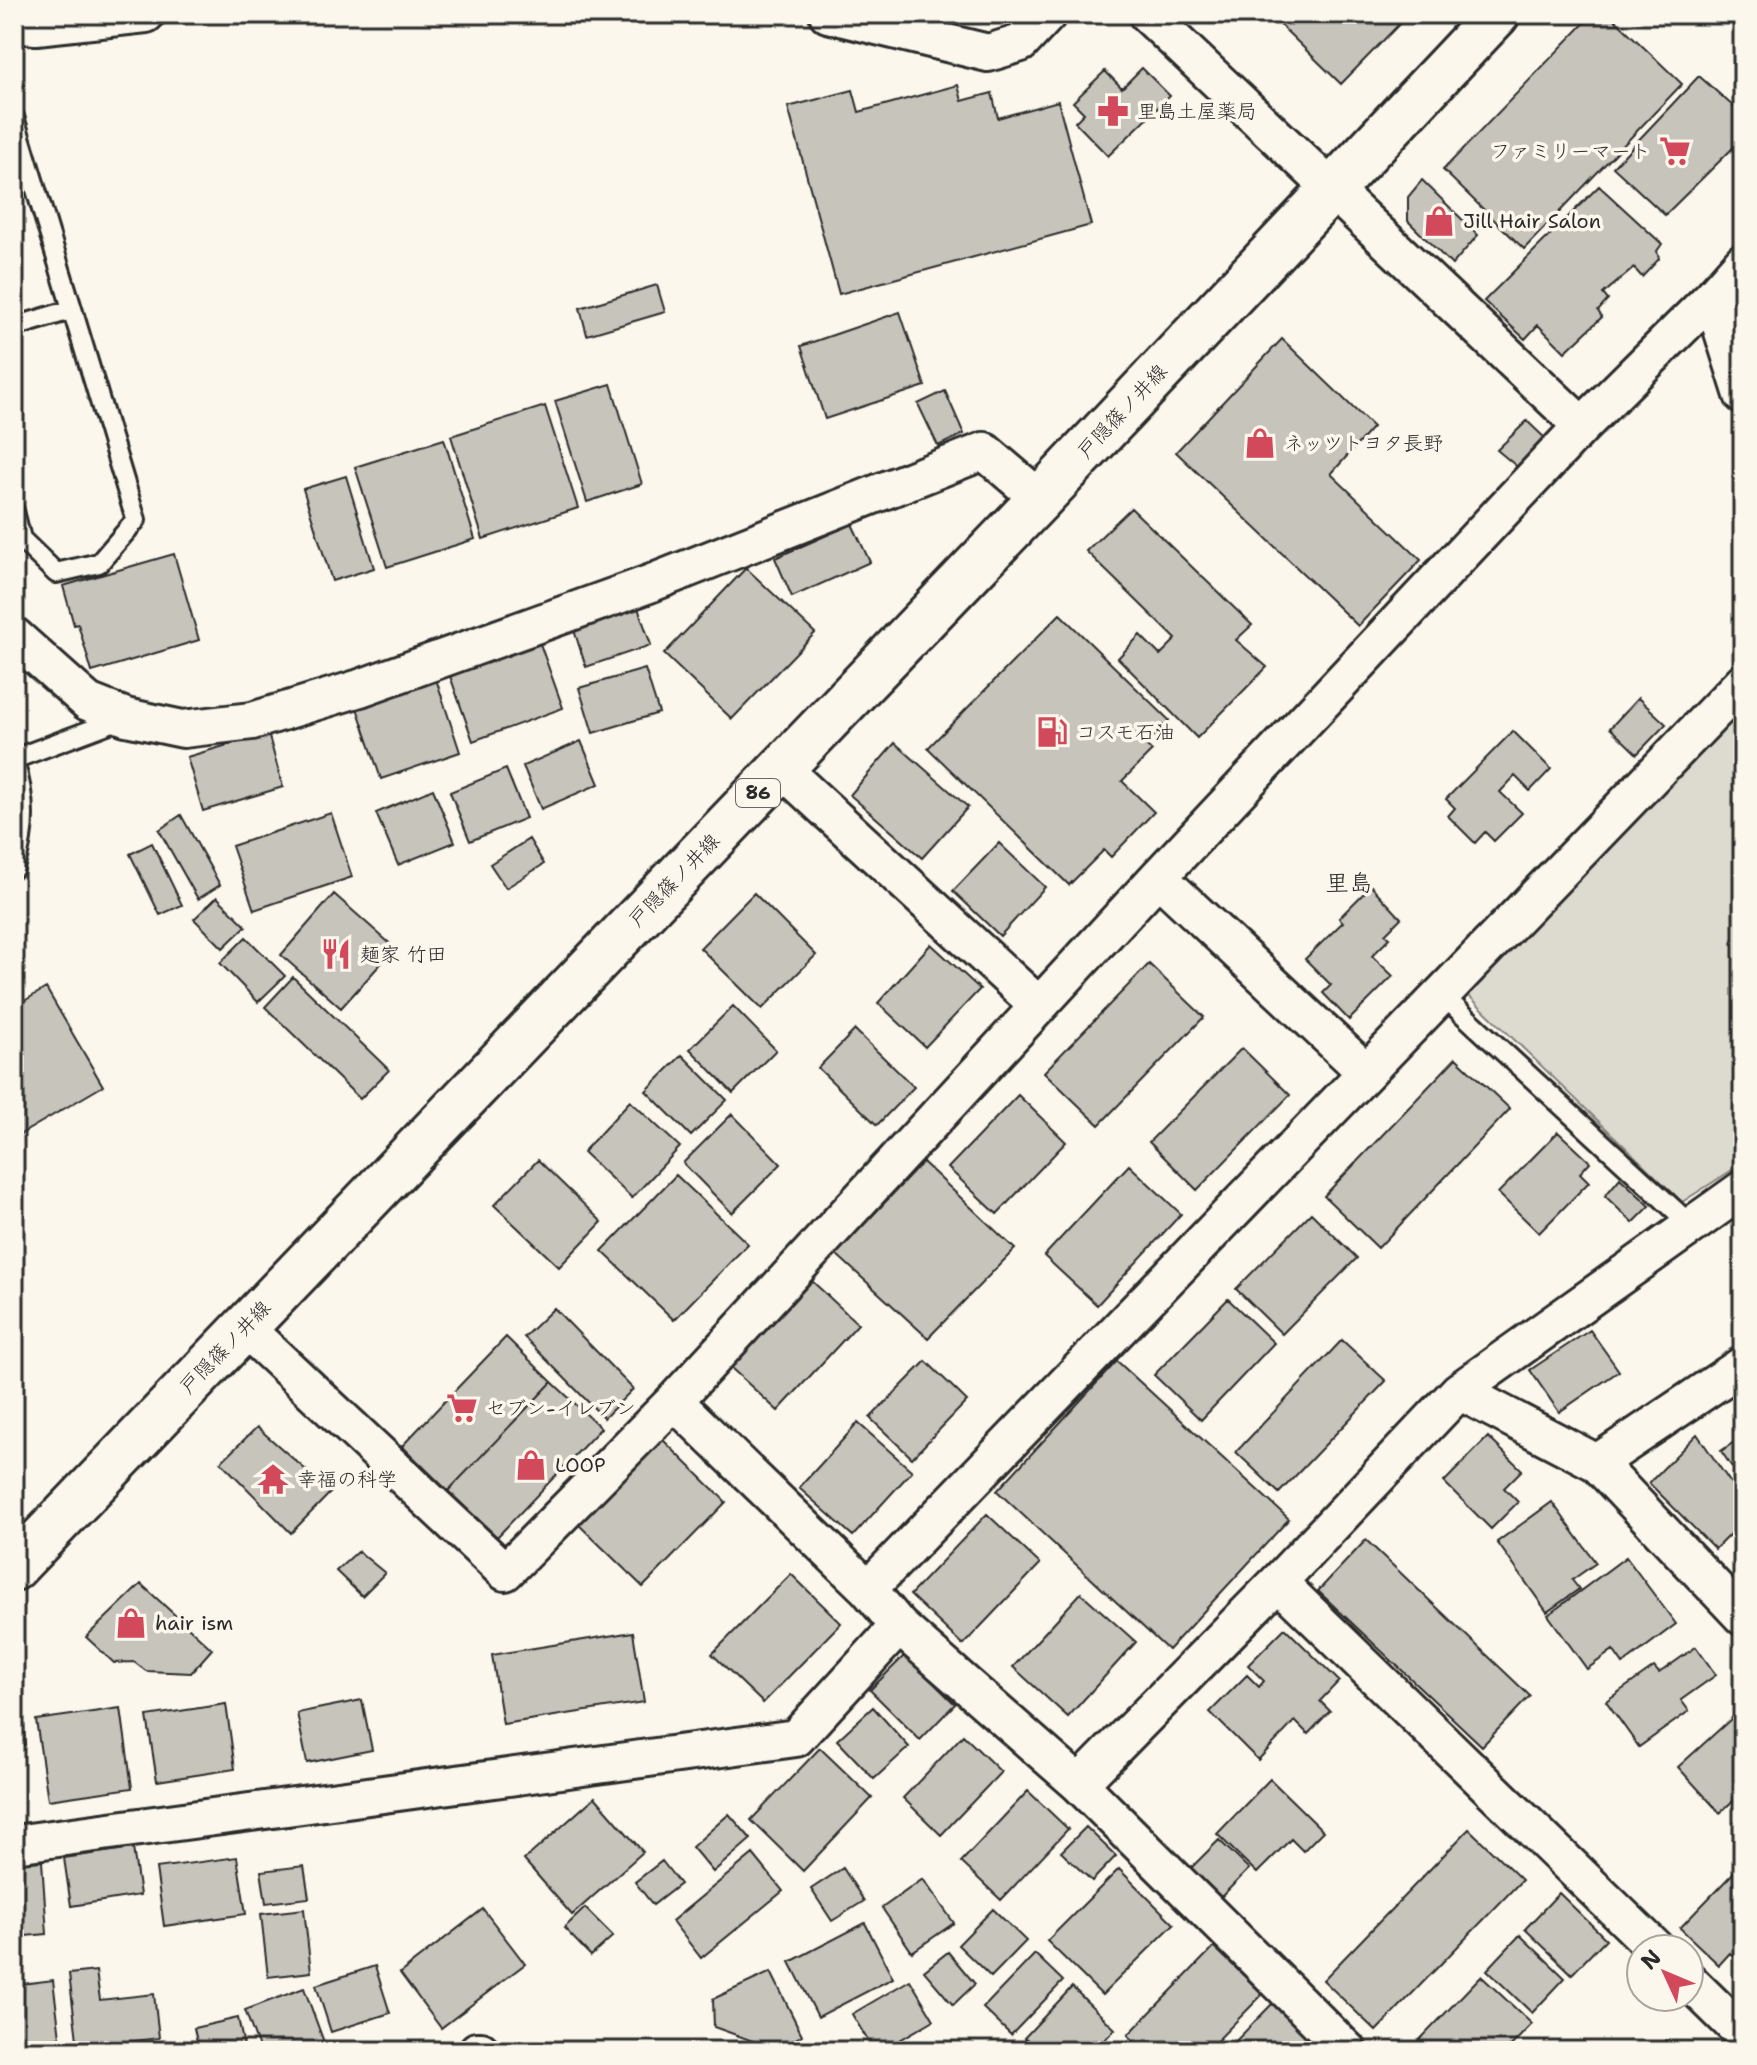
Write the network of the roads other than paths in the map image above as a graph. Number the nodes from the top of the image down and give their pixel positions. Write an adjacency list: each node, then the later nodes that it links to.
1 (146, 14): 6 (street)
2 (828, 14): 3 (street)
3 (1048, 14)
4 (1147, 14): 8 (street)
5 (1497, 14): 8 (main road, 戸隠篠ノ井線 / 86)
6 (14, 24)
7 (14, 117): 11 (lane)
8 (1332, 189): 14 (street); 15 (main road, 戸隠篠ノ井線 / 86)
9 (1743, 262): 10 (street)
10 (1712, 297): 13 (street); 14 (street)
11 (71, 310): 12 (lane); 17 (lane)
12 (14, 327)
13 (1743, 395)
14 (1582, 426): 24 (street)
15 (1040, 499): 20 (street); 22 (main road, 戸隠篠ノ井線 / 86)
16 (14, 511): 17 (lane)
17 (18, 538)
18 (14, 636): 20 (street)
19 (1743, 682): 25 (street)
20 (126, 717): 21 (lane)
21 (14, 761): 23 (lane)
22 (781, 768): 26 (street); 30 (main road, 戸隠篠ノ井線 / 86)
23 (14, 868)
24 (1158, 877): 26 (street); 27 (street)
25 (1441, 994): 27 (street); 29 (lane)
26 (1038, 1005): 33 (street)
27 (1366, 1072): 37 (street)
28 (1743, 1189): 29 (street)
29 (1692, 1226): 32 (street)
30 (244, 1327): 33 (street); 35 (main road, 戸隠篠ノ井線 / 86)
31 (1743, 1365): 34 (street)
32 (1459, 1391): 34 (street); 36 (street)
33 (674, 1401): 37 (street)
34 (1597, 1463): 38 (street)
35 (14, 1568)
36 (1278, 1582): 40 (street); 42 (street)
37 (868, 1589): 39 (street)
38 (1743, 1617)
39 (899, 1626): 40 (street); 41 (street)
40 (1079, 1784): 45 (street)
41 (14, 1844)
42 (1640, 1933)
43 (1705, 1997): 44 (street)
44 (1743, 2034)
45 (1348, 2051)

